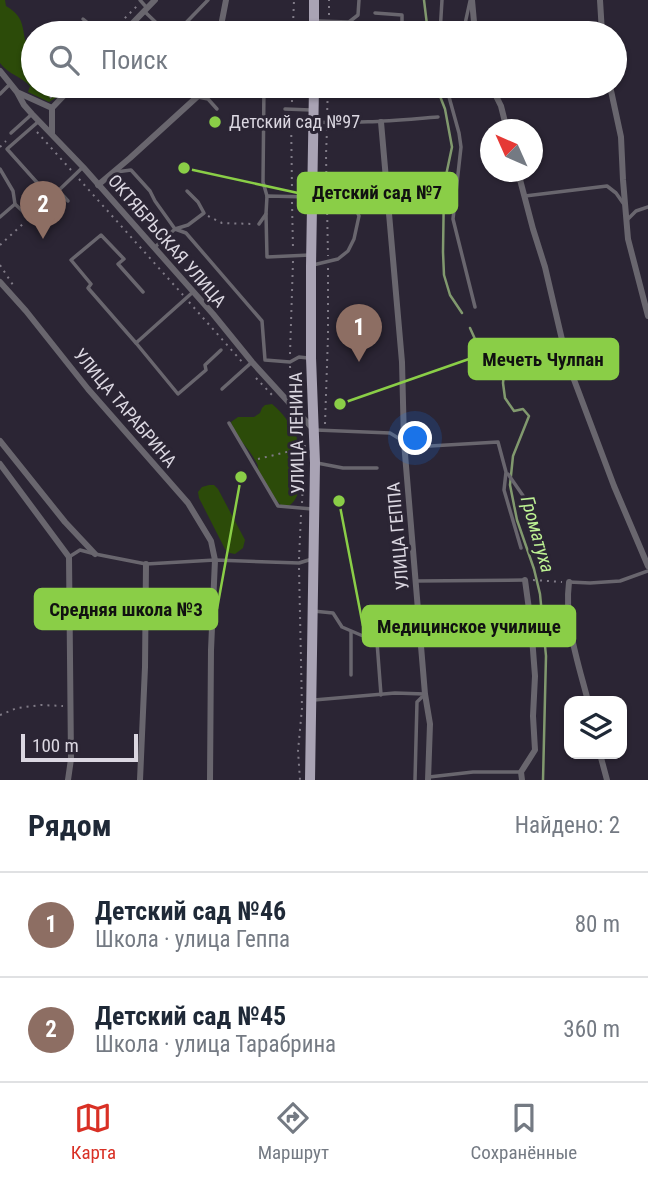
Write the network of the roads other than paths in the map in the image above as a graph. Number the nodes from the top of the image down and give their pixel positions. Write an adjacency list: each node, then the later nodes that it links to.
1 (155, 0): 10 (street)
2 (208, 0): 16 (lane)
3 (226, 0): 17 (street)
4 (314, 0): 18 (main road)
5 (359, 0): 19 (lane)
6 (443, 0): 21 (lane)
7 (471, 0): 22 (lane); 23 (street)
8 (600, 0): 24 (street)
9 (140, 1): 10 (lane)
10 (146, 9): 14 (street); 15 (lane)
11 (375, 13): 20 (lane)
12 (83, 19): 13 (lane)
13 (85, 21)
14 (134, 21)
15 (156, 21)
16 (188, 21)
17 (222, 21)
18 (314, 21)
19 (350, 21)
20 (402, 21)
21 (441, 21)
22 (466, 21)
23 (474, 21)
24 (601, 21)
25 (0, 71): 26 (street, ОКТЯБРЬСКАЯ УЛИЦА)
26 (11, 83): 27 (street, ОКТЯБРЬСКАЯ УЛИЦА); 28 (lane)
27 (17, 92): 29 (street); 43 (street, ОКТЯБРЬСКАЯ УЛИЦА)
28 (0, 94)
29 (21, 94)
30 (29, 98): 39 (street)
31 (62, 98): 39 (street)
32 (197, 98): 53 (street)
33 (203, 98): 40 (lane)
34 (266, 98): 58 (lane)
35 (314, 98): 42 (main road, УЛИЦА ЛЕНИНА)
36 (448, 98): 78 (lane)
37 (497, 98): 45 (street)
38 (613, 98): 66 (street)
39 (52, 108): 50 (street)
40 (217, 109)
41 (285, 109): 42 (lane)
42 (313, 110): 47 (main road, УЛИЦА ЛЕНИНА)
43 (32, 114): 46 (street, ОКТЯБРЬСКАЯ УЛИЦА); 49 (lane)
44 (438, 117): 48 (lane)
45 (504, 119)
46 (39, 121): 50 (street, ОКТЯБРЬСКАЯ УЛИЦА); 59 (lane)
47 (313, 122): 48 (lane); 61 (main road, УЛИЦА ЛЕНИНА)
48 (381, 122): 88 (street, УЛИЦА ГЕППА)
49 (11, 133)
50 (52, 133): 51 (street, ОКТЯБРЬСКАЯ УЛИЦА)
51 (83, 167): 55 (street, ОКТЯБРЬСКАЯ УЛИЦА); 56 (lane)
52 (0, 169): 64 (lane)
53 (113, 172): 55 (street); 71 (lane)
54 (521, 182): 60 (street)
55 (98, 185): 72 (street, ОКТЯБРЬСКАЯ УЛИЦА)
56 (58, 190): 59 (lane); 62 (lane)
57 (187, 191): 71 (lane)
58 (267, 196): 61 (lane); 67 (lane)
59 (50, 197): 64 (lane)
60 (525, 197): 66 (lane); 101 (street)
61 (312, 198): 73 (main road, УЛИЦА ЛЕНИНА)
62 (68, 201)
63 (352, 201): 74 (lane)
64 (15, 204): 68 (lane)
65 (648, 207): 69 (lane)
66 (626, 208): 69 (street)
67 (266, 214): 70 (lane); 73 (lane)
68 (0, 217)
69 (627, 220): 79 (street)
70 (258, 224)
71 (175, 229): 72 (lane); 82 (lane)
72 (154, 248): 77 (street, ОКТЯБРЬСКАЯ УЛИЦА)
73 (311, 254): 74 (main road, УЛИЦА ЛЕНИНА)
74 (311, 266): 82 (main road, УЛИЦА ЛЕНИНА)
75 (0, 282): 99 (street, УЛИЦА ТАРАБРИНА)
76 (143, 292): 80 (lane)
77 (193, 292): 80 (lane); 83 (street, ОКТЯБРЬСКАЯ УЛИЦА)
78 (475, 307)
79 (648, 316)
80 (136, 343): 81 (lane)
81 (221, 350)
82 (311, 358): 86 (main road, УЛИЦА ЛЕНИНА)
83 (249, 364): 84 (lane); 86 (street, ОКТЯБРЬСКАЯ УЛИЦА)
84 (222, 389)
85 (229, 423): 94 (lane)
86 (315, 431): 88 (lane); 89 (main road, УЛИЦА ЛЕНИНА)
87 (0, 441): 96 (street)
88 (404, 442): 92 (lane); 104 (street, УЛИЦА ГЕППА)
89 (314, 463): 91 (lane); 94 (main road, УЛИЦА ЛЕНИНА)
90 (0, 464): 97 (street)
91 (377, 468)
92 (506, 472): 93 (lane); 95 (lane)
93 (526, 500)
94 (314, 509): 98 (main road, УЛИЦА ЛЕНИНА)
95 (521, 548)
96 (95, 554): 97 (lane); 100 (lane)
97 (69, 557): 116 (street)
98 (314, 559): 99 (lane); 106 (main road, УЛИЦА ЛЕНИНА)
99 (215, 560): 100 (lane); 118 (street)
100 (146, 564): 117 (street)
101 (648, 566)
102 (648, 571): 105 (lane)
103 (525, 580): 104 (lane); 114 (street)
104 (416, 581): 109 (street, УЛИЦА ГЕППА)
105 (569, 582): 111 (street)
106 (313, 611): 107 (lane); 112 (main road, УЛИЦА ЛЕНИНА)
107 (351, 632): 108 (lane); 110 (lane)
108 (351, 674)
109 (425, 694): 110 (lane); 115 (street, УЛИЦА ГЕППА); 120 (lane)
110 (381, 695): 112 (lane)
111 (587, 696)
112 (312, 700): 119 (main road, УЛИЦА ЛЕНИНА)
113 (601, 759): 122 (street)
114 (521, 772): 115 (lane); 121 (street)
115 (427, 779)
116 (68, 780)
117 (140, 780)
118 (210, 780)
119 (310, 780)
120 (415, 780)
121 (522, 780)
122 (607, 780)

